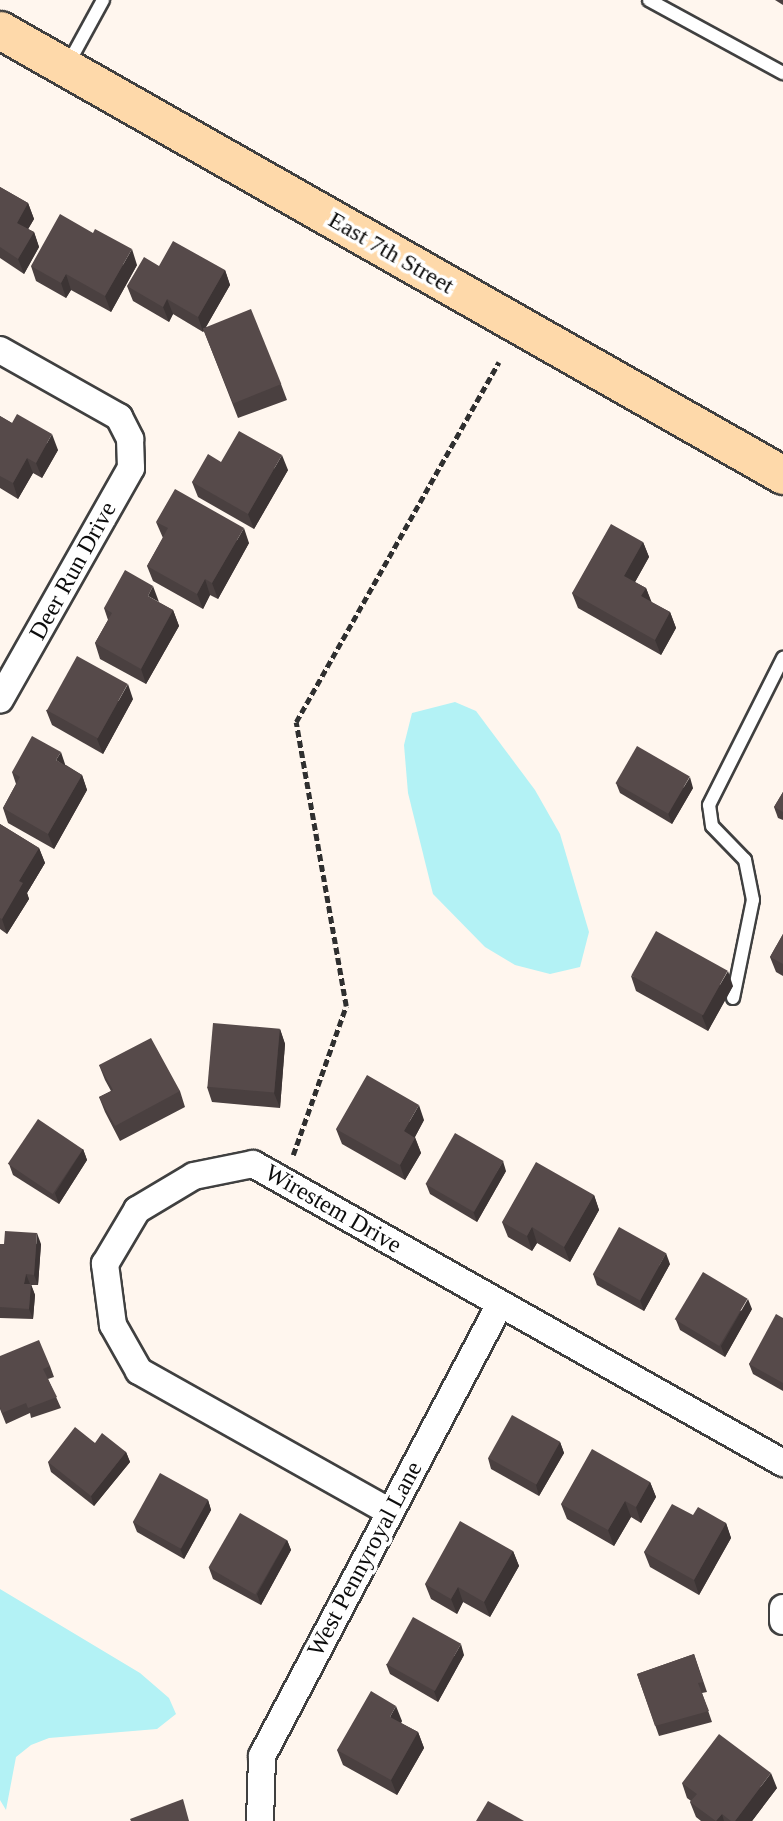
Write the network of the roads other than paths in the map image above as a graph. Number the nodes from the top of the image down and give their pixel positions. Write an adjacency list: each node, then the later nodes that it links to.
1 (103, 0): 4 (lane)
2 (649, 0): 5 (lane)
3 (0, 30): 4 (street, East 7th Street)
4 (66, 68): 7 (street, East 7th Street)
5 (783, 73)
6 (0, 350): 9 (street, Deer Run Drive)
7 (783, 475)
8 (783, 658): 10 (lane)
9 (0, 700)
10 (733, 998)
11 (500, 1304): 12 (street, Wirestem Drive); 13 (street, West Pennyroyal Lane); 13 (street, Wirestem Drive)
12 (783, 1463)
13 (390, 1512): 16 (street, West Pennyroyal Lane)
14 (783, 1608): 15 (street)
15 (783, 1621)
16 (260, 1821)

